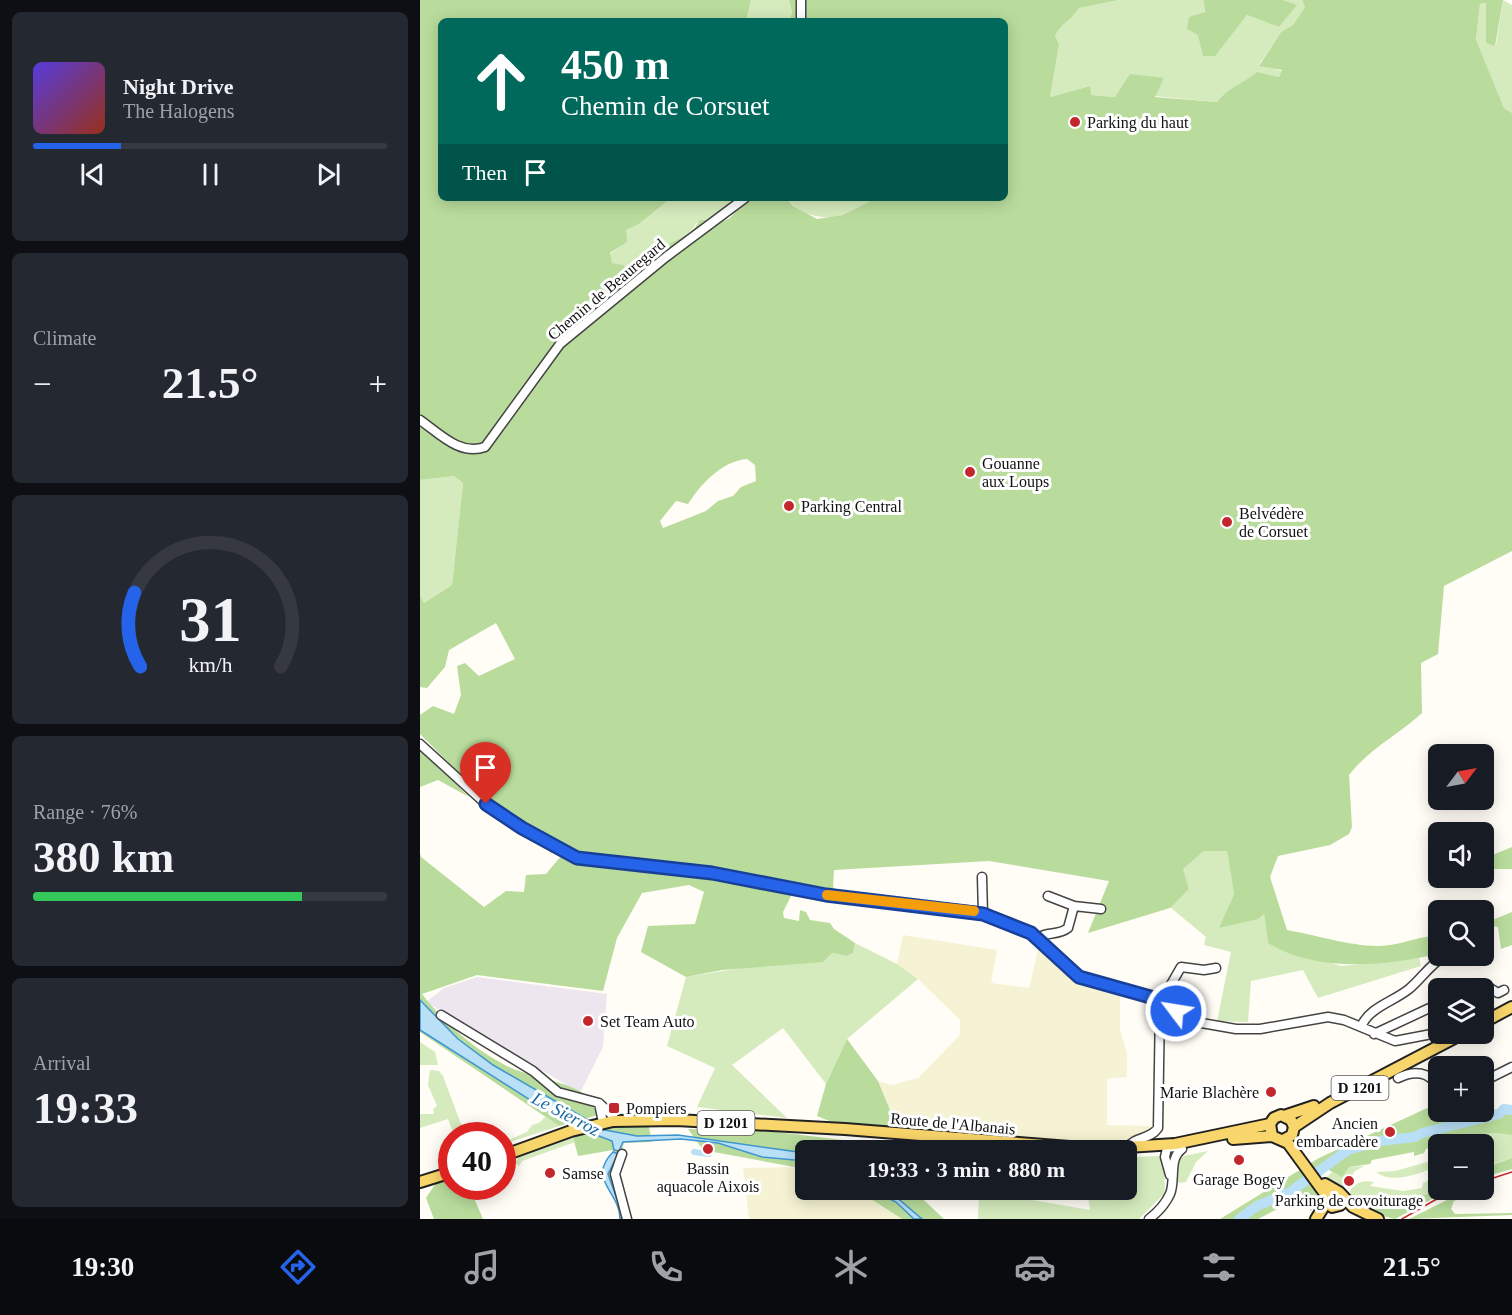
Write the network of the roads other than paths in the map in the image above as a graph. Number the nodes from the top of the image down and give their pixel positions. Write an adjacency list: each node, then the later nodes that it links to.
1 (801, 0): 2 (street)
2 (801, 18)
3 (740, 201): 4 (street, Chemin de Beauregard)
4 (420, 420)
5 (420, 744): 10 (street)
6 (982, 877): 10 (street)
7 (1048, 896): 8 (street)
8 (1074, 906): 9 (street); 11 (street)
9 (1101, 909)
10 (983, 914): 11 (street)
11 (1038, 938): 16 (street)
12 (1431, 966): 21 (street)
13 (1216, 968): 16 (street)
14 (1504, 990): 15 (street)
15 (1494, 991)
16 (1160, 1004): 21 (street); 39 (street)
17 (1512, 1007): 20 (main road)
18 (1428, 1010): 22 (street)
19 (441, 1015): 31 (street)
20 (1494, 1017)
21 (1361, 1028): 22 (street)
22 (1374, 1034): 23 (street)
23 (1428, 1035)
24 (1443, 1044): 25 (main road, D 1201)
25 (1428, 1052): 30 (main road, D 1201); 35 (main road, D 1201)
26 (1512, 1067): 27 (street)
27 (1494, 1076)
28 (1398, 1077): 29 (street)
29 (1428, 1077)
30 (1284, 1116): 32 (main road); 35 (main road)
31 (600, 1120): 33 (main road, D 1201); 34 (main road, D 1201); 34 (main road, D 1201)
32 (1270, 1124): 36 (main road); 37 (main road, Route de l'Albanais)
33 (569, 1130): 40 (main road, D 1201); 41 (main road, D 1201)
34 (845, 1130): 38 (main road, Route de l'Albanais / D 1201)
35 (1290, 1134): 36 (main road); 52 (main road)
36 (1272, 1136): 43 (main road, Route de l'Albanais)
37 (1205, 1139): 42 (main road, Route de l'Albanais); 45 (street)
38 (983, 1140)
39 (1137, 1141)
40 (516, 1148)
41 (516, 1149)
42 (1137, 1149)
43 (1182, 1149): 45 (main road, Route de l'Albanais); 50 (street)
44 (1137, 1151): 45 (main road, Route de l'Albanais)
45 (1165, 1152): 50 (street)
46 (622, 1154): 53 (street)
47 (438, 1169): 48 (main road)
48 (420, 1175)
49 (438, 1176): 51 (main road)
50 (1172, 1181): 54 (street)
51 (420, 1182)
52 (1334, 1200): 55 (main road); 56 (main road); 57 (main road)
53 (627, 1219)
54 (1149, 1219)
55 (1317, 1219)
56 (1365, 1219)
57 (1378, 1219)

